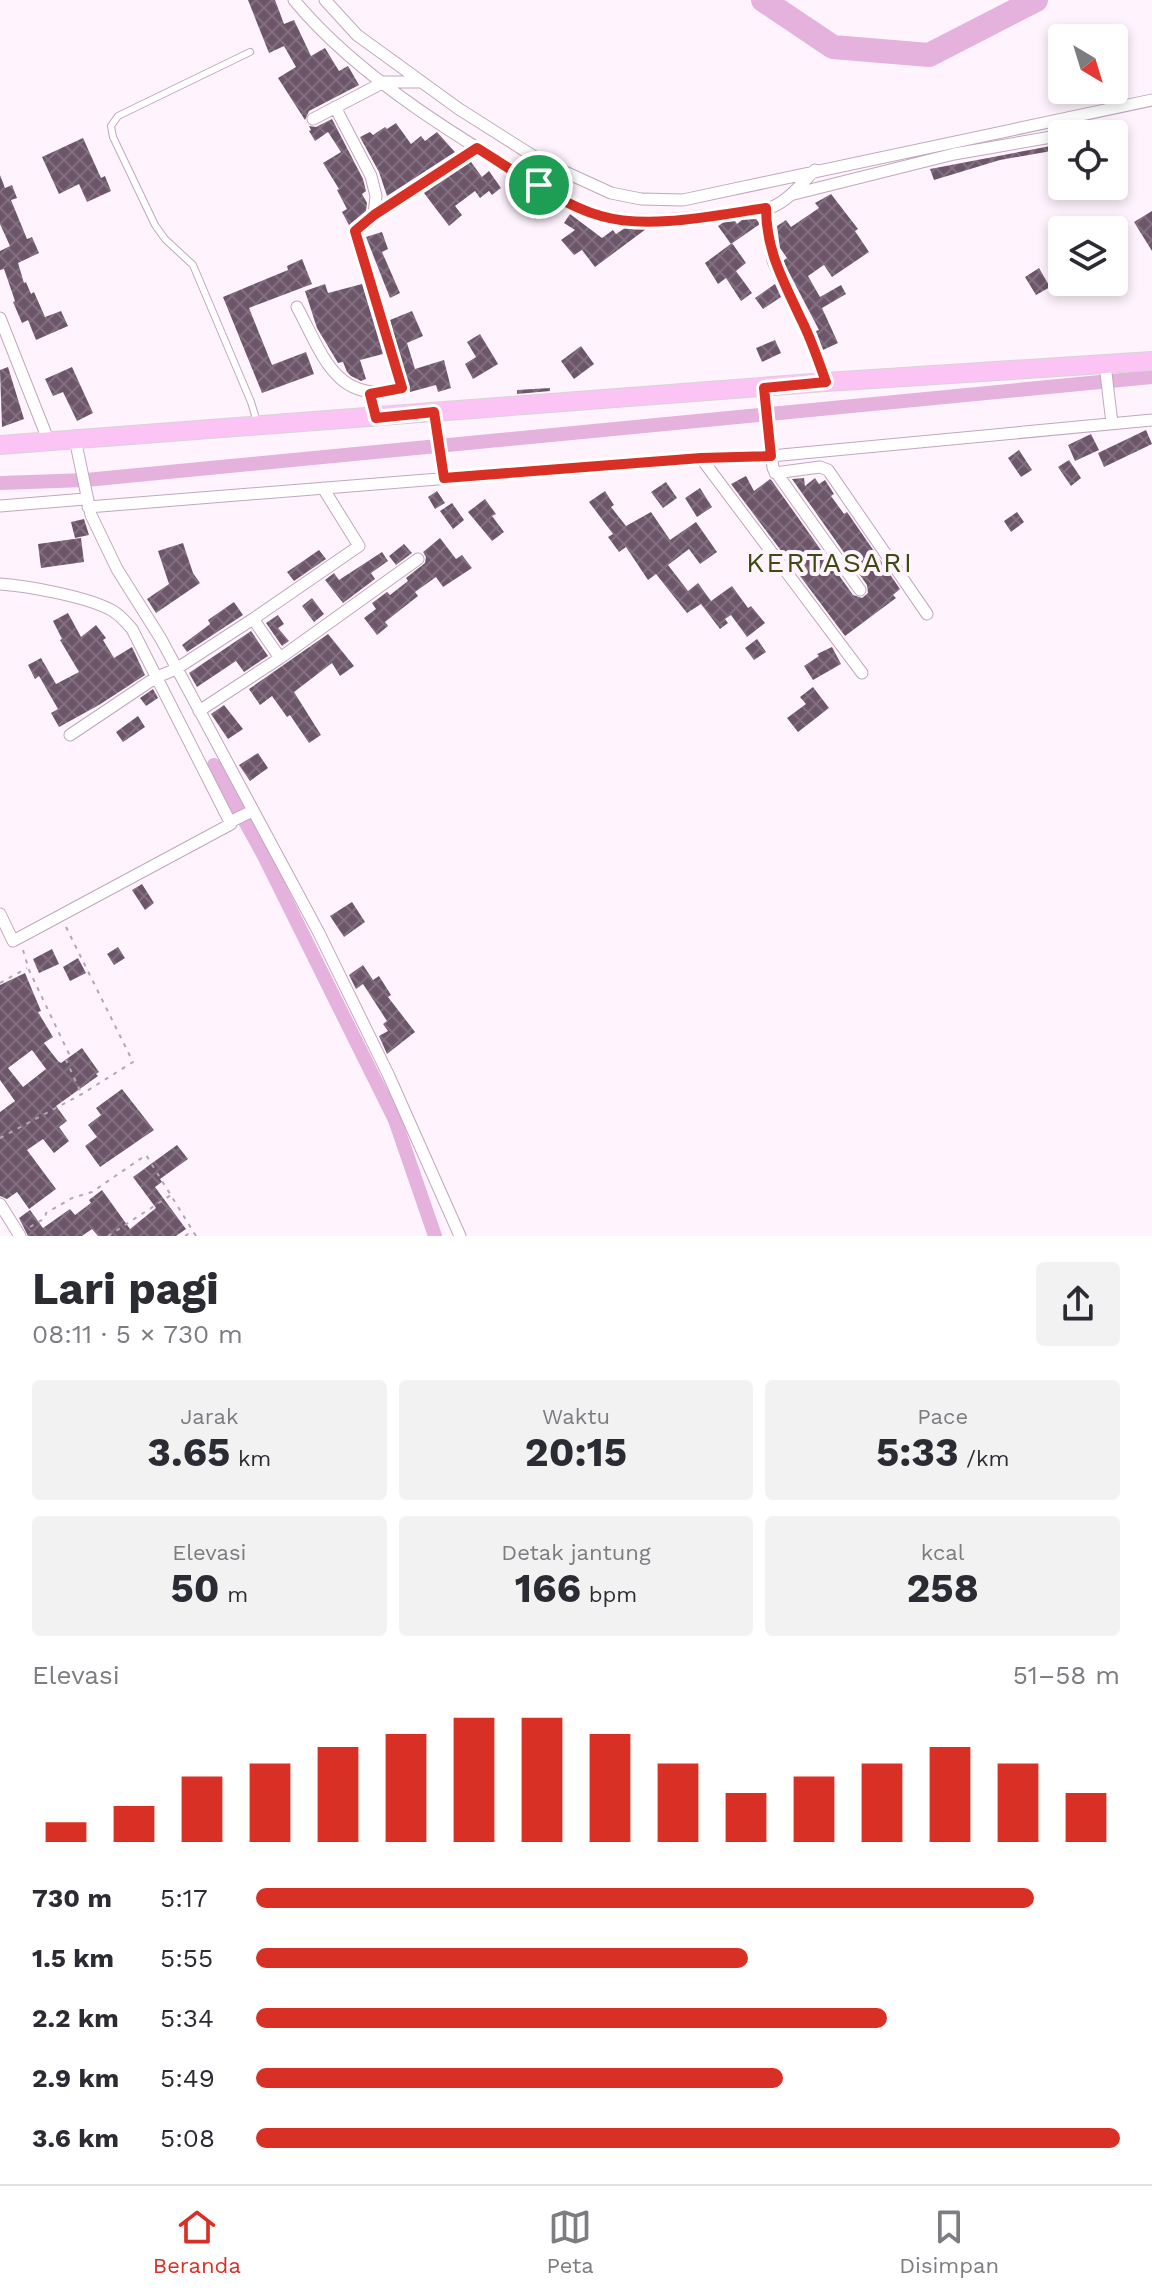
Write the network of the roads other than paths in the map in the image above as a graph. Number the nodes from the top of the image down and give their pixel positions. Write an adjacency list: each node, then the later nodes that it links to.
1 (294, 0): 4 (street)
2 (325, 0): 5 (street)
3 (250, 52): 26 (lane)
4 (384, 82): 5 (street); 7 (street); 10 (street)
5 (421, 82): 11 (street)
6 (1152, 100): 11 (street)
7 (335, 107): 8 (street); 14 (street)
8 (313, 119)
9 (1048, 138): 12 (street)
10 (477, 148): 13 (street); 14 (street)
11 (815, 170): 12 (street)
12 (790, 196): 13 (street)
13 (766, 208): 19 (street)
14 (374, 215): 21 (street)
15 (297, 307): 21 (street)
16 (0, 318): 27 (street)
17 (1152, 361): 18 (main road)
18 (1106, 370): 19 (main road); 23 (street)
19 (826, 382): 20 (main road)
20 (765, 394): 25 (main road); 30 (street)
21 (371, 395): 22 (street)
22 (375, 415): 25 (main road); 26 (main road)
23 (1111, 418): 24 (street); 30 (street)
24 (1152, 420)
25 (436, 421): 32 (street)
26 (257, 422): 29 (main road)
27 (49, 442): 28 (main road); 29 (main road)
28 (0, 445)
29 (76, 446): 35 (street)
30 (770, 452): 31 (street); 33 (street)
31 (701, 458): 32 (street); 45 (street)
32 (443, 473): 34 (street)
33 (775, 473): 39 (street); 40 (street)
34 (323, 488): 35 (street); 41 (street)
35 (86, 503): 36 (street); 42 (street)
36 (0, 506)
37 (418, 559): 43 (street)
38 (0, 584): 42 (street)
39 (860, 590)
40 (927, 614)
41 (253, 619): 43 (street); 44 (street)
42 (140, 623): 44 (street); 46 (street)
43 (280, 658): 47 (street)
44 (174, 670): 46 (street); 47 (street)
45 (862, 673)
46 (157, 677): 48 (street); 50 (street)
47 (199, 711): 49 (street)
48 (70, 735)
49 (250, 812): 50 (street); 54 (street)
50 (232, 822): 51 (street)
51 (0, 914)
52 (0, 1204): 53 (street)
53 (20, 1235)
54 (460, 1236)

